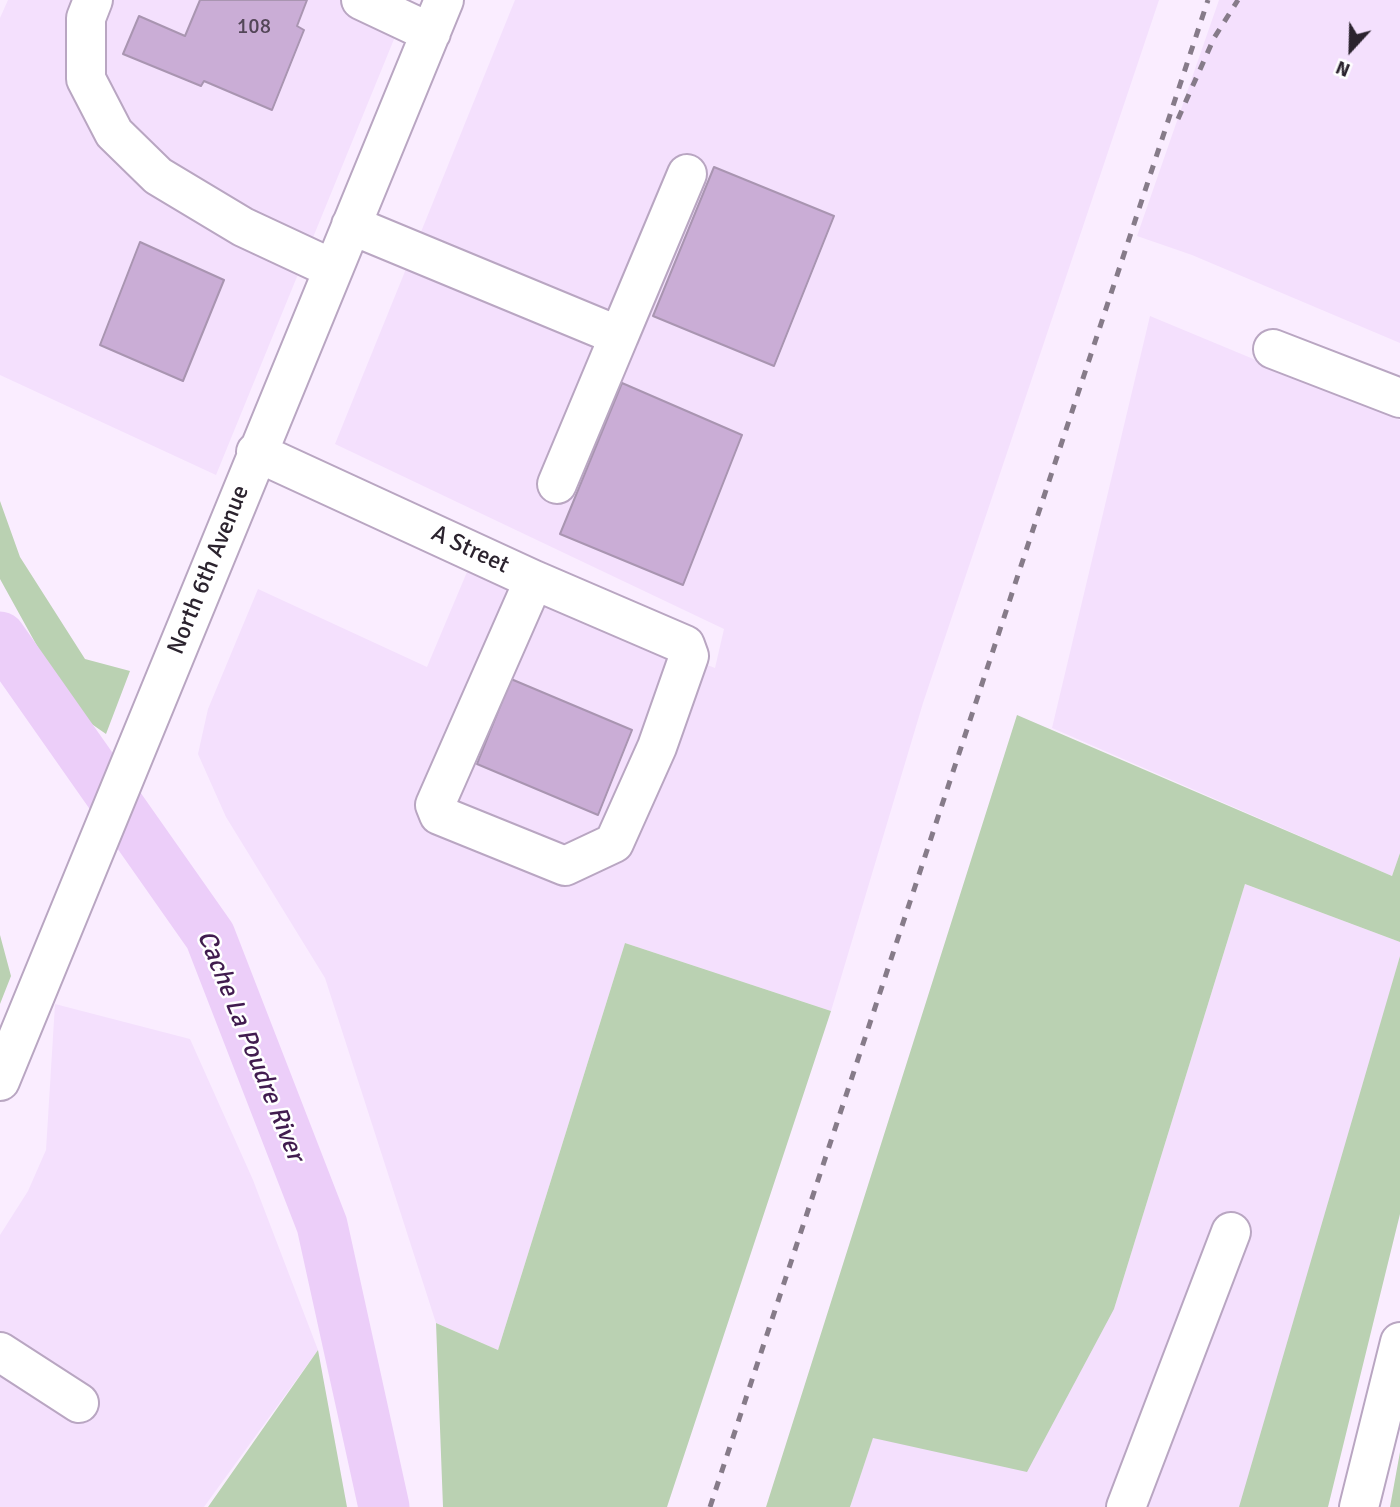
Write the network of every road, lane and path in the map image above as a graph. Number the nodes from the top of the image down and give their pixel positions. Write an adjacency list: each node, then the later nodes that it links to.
1 (93, 0): 6 (street)
2 (361, 0): 3 (street)
3 (432, 31): 5 (street, North 6th Avenue)
4 (687, 174): 7 (street)
5 (351, 225): 6 (street, North 6th Avenue); 7 (street)
6 (333, 269): 10 (street, North 6th Avenue)
7 (619, 336): 11 (street)
8 (1273, 349): 9 (street)
9 (1400, 398)
10 (256, 452): 12 (street, A Street); 13 (street, North 6th Avenue)
11 (557, 484)
12 (534, 580): 12 (street, A Street)
13 (0, 1081)
14 (1231, 1232): 18 (street)
15 (1400, 1342): 19 (street)
16 (0, 1352): 17 (street)
17 (79, 1403)
18 (1126, 1507)
19 (1359, 1507)

